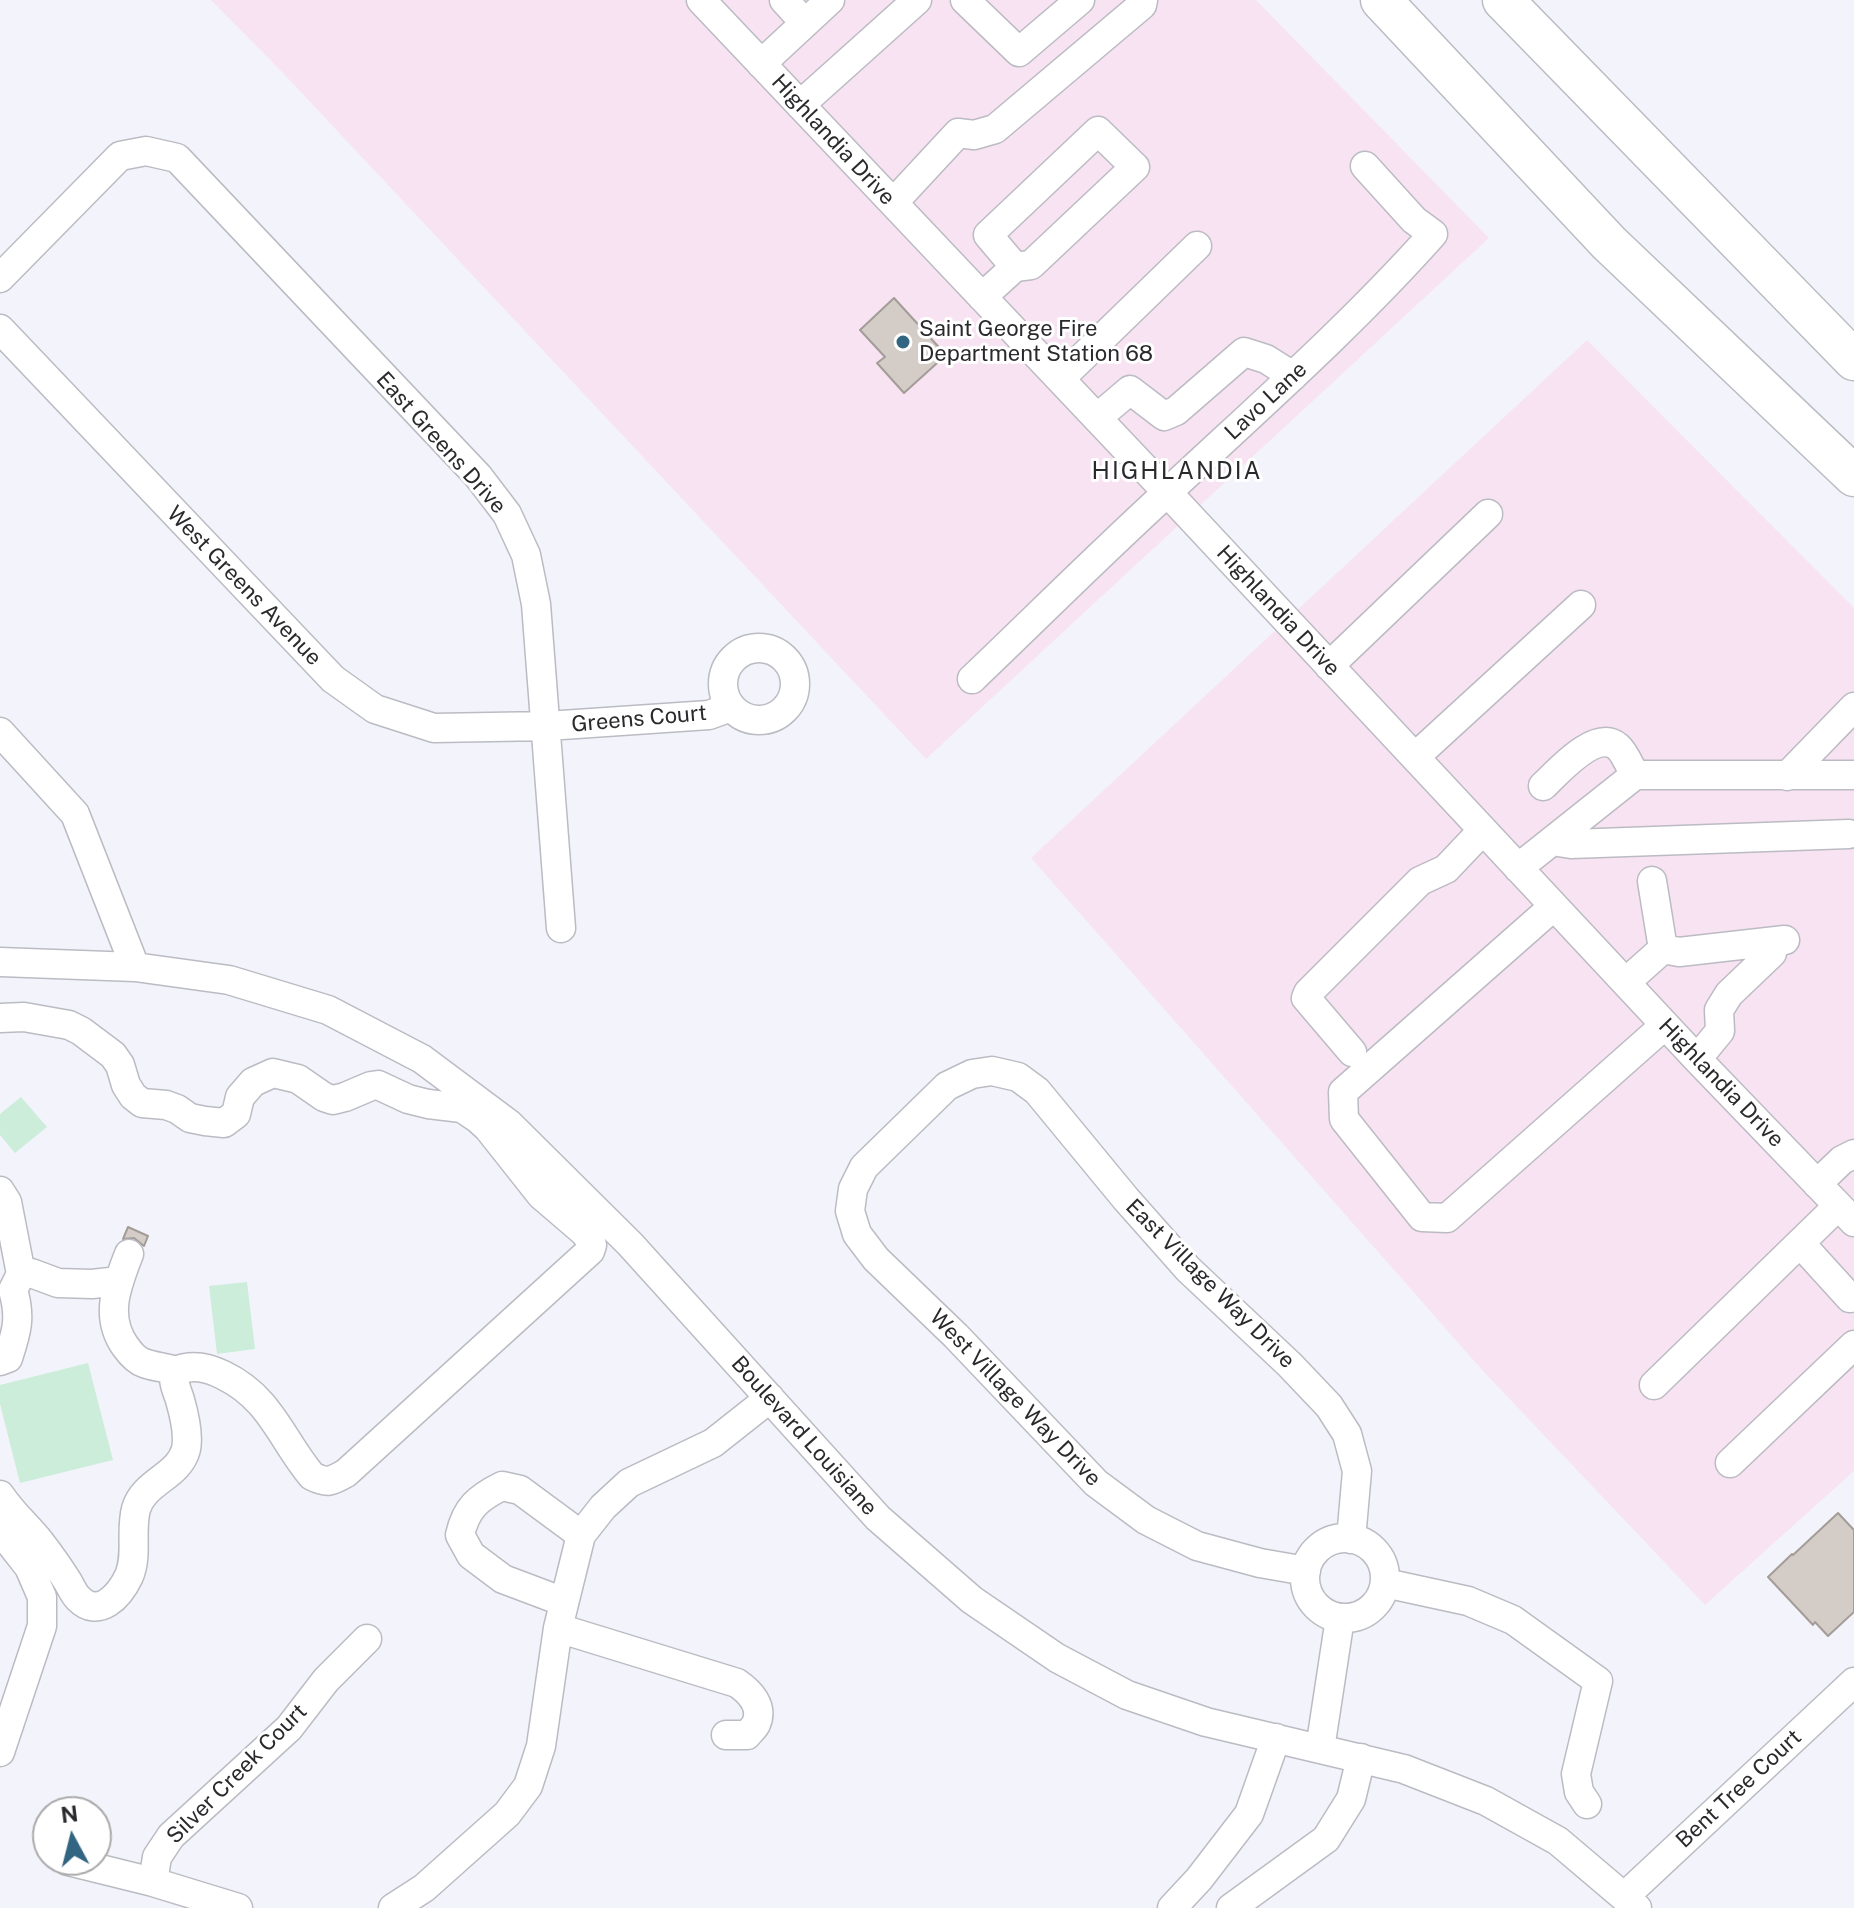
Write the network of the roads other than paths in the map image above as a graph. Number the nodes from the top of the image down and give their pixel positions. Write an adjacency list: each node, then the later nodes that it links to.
1 (701, 0): 11 (street, Highlandia Drive)
2 (784, 0): 10 (street)
3 (830, 0): 10 (street)
4 (917, 0): 12 (street)
5 (965, 0): 6 (street)
6 (1080, 0)
7 (1143, 0): 14 (street)
8 (1381, 0): 24 (highway)
9 (1503, 0): 20 (highway)
10 (805, 23): 11 (street)
11 (761, 64): 12 (street, Highlandia Drive)
12 (800, 105): 14 (street, Highlandia Drive)
13 (1365, 166): 21 (street, Lavo Lane)
14 (893, 203): 18 (street, Highlandia Drive)
15 (1197, 246): 22 (street)
16 (1015, 267): 16 (street); 18 (street)
17 (0, 278): 32 (street, East Greens Drive)
18 (982, 297): 22 (street, Highlandia Drive)
19 (0, 329): 32 (street, West Greens Avenue)
20 (1854, 360)
21 (1293, 376): 23 (street); 25 (street, Lavo Lane)
22 (1060, 379): 23 (street, Highlandia Drive)
23 (1097, 418): 25 (street, Highlandia Drive)
24 (1854, 476)
25 (1167, 492): 28 (street, Highlandia Drive); 29 (street, Lavo Lane)
26 (1488, 514): 28 (street)
27 (1581, 605): 34 (street)
28 (1329, 666): 34 (street, Highlandia Drive)
29 (972, 679)
30 (731, 707): 32 (street, Greens Court)
31 (1854, 707): 37 (street)
32 (547, 726): 45 (street, East Greens Drive)
33 (0, 732): 48 (street)
34 (1415, 757): 39 (street, Highlandia Drive)
35 (1635, 775): 37 (street); 38 (street); 41 (street)
36 (1854, 775): 37 (street)
37 (1787, 776)
38 (1543, 786)
39 (1483, 830): 42 (street, Highlandia Drive); 52 (street)
40 (1849, 834): 41 (street)
41 (1552, 841): 42 (street)
42 (1518, 868): 44 (street, Highlandia Drive)
43 (1652, 881): 46 (street)
44 (1554, 906): 49 (street, Highlandia Drive); 51 (street)
45 (561, 928)
46 (1663, 949): 49 (street); 53 (street)
47 (0, 962): 48 (street, Boulevard Louisiane)
48 (135, 967): 68 (street, Boulevard Louisiane)
49 (1626, 982): 51 (street, Highlandia Drive)
50 (0, 1018): 66 (street)
51 (1665, 1025): 53 (street, Highlandia Drive)
52 (1352, 1052)
53 (1697, 1059): 56 (street, Highlandia Drive)
54 (992, 1071): 73 (street, East Village Way Drive); 74 (street, West Village Way Drive)
55 (1854, 1154): 56 (street)
56 (1817, 1184): 58 (street, Highlandia Drive)
57 (0, 1191): 61 (street)
58 (1846, 1214): 59 (street)
59 (1800, 1243): 63 (street); 67 (street)
60 (129, 1254): 62 (street)
61 (21, 1274): 62 (street); 65 (street)
62 (119, 1281): 66 (street)
63 (1850, 1298)
64 (1854, 1345): 69 (street)
65 (0, 1361)
66 (175, 1371): 70 (street)
67 (1654, 1385)
68 (770, 1398): 72 (street); 81 (street, Boulevard Louisiane)
69 (1730, 1463)
70 (0, 1495)
71 (0, 1530): 83 (street)
72 (581, 1535): 76 (street); 76 (street)
73 (1351, 1539): 74 (street); 75 (street)
74 (1306, 1571): 77 (street)
75 (1385, 1583): 77 (street); 85 (street)
76 (561, 1615): 80 (street); 91 (street)
77 (1340, 1618): 82 (street)
78 (367, 1639): 88 (street, Silver Creek Court)
79 (1854, 1682): 89 (street, Bent Tree Court)
80 (726, 1735)
81 (1276, 1738): 82 (street, Boulevard Louisiane); 87 (street)
82 (1320, 1749): 84 (street, Boulevard Louisiane)
83 (0, 1752)
84 (1361, 1758): 89 (street, Boulevard Louisiane); 93 (street)
85 (1587, 1804)
86 (112, 1872): 88 (street)
87 (1199, 1879): 92 (street); 93 (street)
88 (153, 1882): 90 (street)
89 (1631, 1902)
90 (238, 1908)
91 (393, 1908)
92 (1172, 1908)
93 (1228, 1908)

